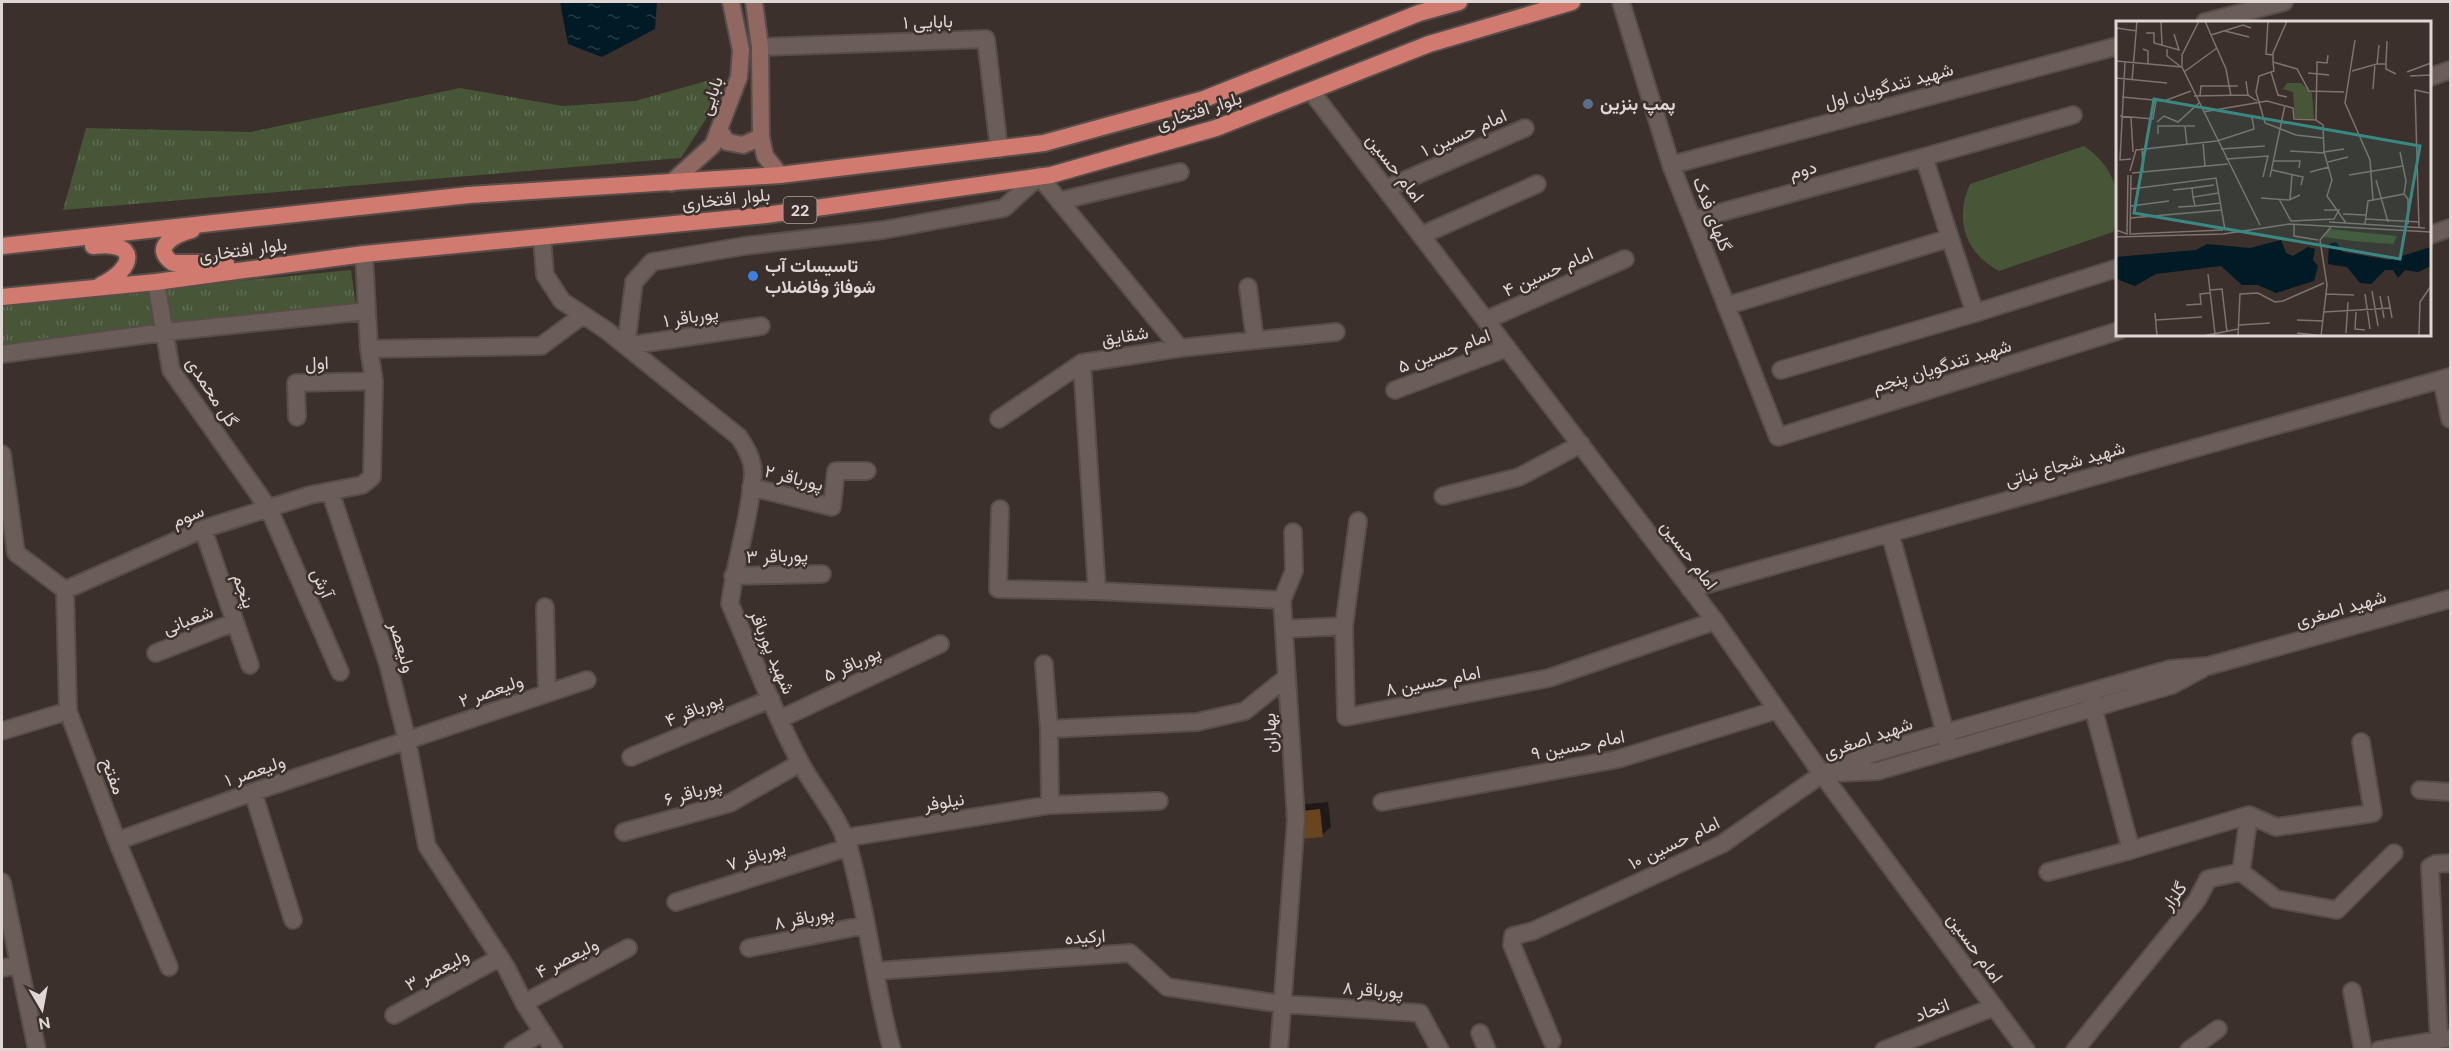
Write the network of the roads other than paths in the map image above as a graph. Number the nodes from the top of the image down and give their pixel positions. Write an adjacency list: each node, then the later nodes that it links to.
1 (731, 2): 15 (main road, بابایی)
2 (754, 2): 8 (main road)
3 (1459, 2): 17 (highway, بلوار افتخاری / 22)
4 (1572, 2): 12 (highway, بلوار افتخاری / 22)
5 (1621, 2): 19 (street, گلهای فدک)
6 (2284, 2): 7 (street)
7 (2209, 21)
8 (760, 47): 16 (main road); 17 (street, بابایی ۱)
9 (2116, 47): 19 (street, شهید تندگویان اول)
10 (2451, 70): 11 (street)
11 (2431, 77)
12 (1311, 91): 22 (highway, بلوار افتخاری / 22); 25 (street, امام حسین)
13 (2073, 115): 18 (street, دوم)
14 (1525, 128): 25 (street, امام حسین ۱)
15 (720, 131): 16 (main road); 23 (main road, بابایی)
16 (761, 138): 21 (main road)
17 (999, 149): 21 (highway, بلوار افتخاری / 22)
18 (1924, 157): 27 (street, دوم); 33 (street)
19 (1671, 165): 27 (street, گلهای فدک)
20 (1180, 172): 26 (street)
21 (780, 176): 23 (highway, بلوار افتخاری / 22)
22 (1039, 176): 26 (street, شقایق); 32 (highway, بلوار افتخاری / 22); 53 (street)
23 (671, 183): 28 (highway, بلوار افتخاری / 22)
24 (1537, 184): 30 (street)
25 (1386, 188): 30 (street, امام حسین)
26 (1059, 201): 54 (street, شقایق)
27 (1693, 220): 43 (street, گلهای فدک)
28 (222, 223): 34 (highway, بلوار افتخاری / 22); 37 (highway)
29 (2451, 228): 31 (street)
30 (1422, 235): 47 (street, امام حسین)
31 (2431, 235)
32 (542, 237): 35 (highway, بلوار افتخاری / 22); 46 (street, شهید پورباقر)
33 (1950, 238): 43 (street); 45 (street)
34 (2, 246): 40 (highway)
35 (364, 254): 37 (highway, بلوار افتخاری / 22); 44 (street)
36 (1625, 259): 47 (street, امام حسین ۴)
37 (263, 267): 39 (highway, بلوار افتخاری / 22)
38 (2116, 269): 45 (street)
39 (156, 282): 40 (highway, بلوار افتخاری / 22); 49 (street, گل محمدی)
40 (98, 287): 42 (highway, بلوار افتخاری / 22)
41 (1248, 287): 52 (street)
42 (2, 297)
43 (1726, 306): 66 (street, گلهای فدک)
44 (367, 311): 49 (street); 56 (street)
45 (1975, 313): 59 (street)
46 (583, 315): 53 (street, شهید پورباقر); 56 (street)
47 (1486, 320): 55 (street, امام حسین)
48 (761, 326): 53 (street, پورباقر ۱)
49 (165, 332): 57 (street); 73 (street, گل محمدی)
50 (1336, 332): 52 (street)
51 (2116, 332): 66 (street, شهید تندگویان پنجم)
52 (1256, 340): 54 (street)
53 (626, 346): 70 (street, شهید پورباقر)
54 (1180, 348): 58 (street, شقایق)
55 (1508, 348): 62 (street, امام حسین ۵); 67 (street, امام حسین)
56 (369, 349): 61 (street)
57 (2, 354)
58 (1082, 363): 65 (street); 83 (street, شقایق)
59 (1781, 370)
60 (2446, 378): 64 (street); 78 (street, شهید شجاع نباتی)
61 (374, 381): 63 (street, اول); 71 (street)
62 (1395, 390)
63 (297, 417)
64 (2451, 418)
65 (999, 419)
66 (1778, 437)
67 (1581, 444): 72 (street); 81 (street, امام حسین)
68 (2, 454): 82 (street)
69 (867, 471): 70 (street, پورباقر ۲)
70 (752, 487): 80 (street, شهید پورباقر)
71 (330, 492): 73 (street, سوم); 107 (street, ولیعصر)
72 (1443, 496)
73 (269, 509): 76 (street, سوم); 95 (street, آرش)
74 (1000, 509): 83 (street)
75 (1358, 521): 89 (street, امام حسین ۸)
76 (202, 530): 82 (street, سوم); 88 (street, پنجم)
77 (1293, 532): 85 (street)
78 (1890, 533): 81 (street, شهید شجاع نباتی); 106 (street)
79 (822, 574): 80 (street, پورباقر ۳)
80 (733, 576): 99 (street, شهید پورباقر)
81 (1690, 589): 87 (street, امام حسین)
82 (65, 590): 102 (street, مفتح)
83 (1097, 591): 85 (street)
84 (2451, 599): 100 (street, شهید اصغری)
85 (1282, 600): 90 (street, بهاران)
86 (544, 608): 98 (street)
87 (1715, 621): 89 (street, امام حسین ۸); 101 (street, امام حسین)
88 (235, 622): 92 (street, شعبانی); 94 (street, پنجم)
89 (1344, 626): 90 (street)
90 (1284, 629): 96 (street, بهاران)
91 (940, 644): 103 (street, پورباقر ۵)
92 (156, 653)
93 (1044, 664): 104 (street)
94 (250, 665)
95 (340, 672)
96 (1287, 677): 104 (street); 141 (street, بهاران)
97 (587, 680): 98 (street, ولیعصر ۲)
98 (547, 693): 107 (street, ولیعصر ۲)
99 (771, 699): 103 (street, شهید پورباقر); 110 (street, پورباقر ۴)
100 (2091, 700): 106 (street, شهید اصغری); 109 (street, شهید اصغری); 123 (street)
101 (1777, 710): 112 (street, امام حسین); 117 (street, امام حسین ۹)
102 (68, 711): 105 (street); 121 (street, مفتح)
103 (780, 718): 111 (street, شهید پورباقر)
104 (1049, 729): 118 (street)
105 (2, 731)
106 (1946, 732): 109 (street); 112 (street, شهید اصغری)
107 (406, 740): 114 (street, ولیعصر ۱); 134 (street, ولیعصر)
108 (2361, 742): 119 (street)
109 (1950, 750): 112 (street, شهید اصغری)
110 (631, 757)
111 (800, 763): 120 (street, پورباقر ۶); 122 (street, شهید پورباقر)
112 (1822, 774): 142 (street, امام حسین); 148 (street, امام حسین ۱۰)
113 (2420, 790): 115 (street)
114 (253, 792): 121 (street, ولیعصر ۱); 130 (street)
115 (2451, 792)
116 (1159, 801): 118 (street, نیلوفر)
117 (1382, 802)
118 (1050, 805): 122 (street, نیلوفر)
119 (2249, 815): 123 (street); 127 (street)
120 (624, 832)
121 (117, 841): 136 (street, مفتح)
122 (846, 842): 129 (street, پورباقر ۷); 131 (street, شهید پورباقر)
123 (2131, 850): 126 (street)
124 (2394, 853): 127 (street)
125 (2451, 863): 147 (street)
126 (2048, 872)
127 (2241, 872): 158 (street, گلزار)
128 (2, 882): 135 (street)
129 (676, 902)
130 (293, 920)
131 (866, 925): 133 (street, پورباقر ۸); 138 (street, شهید پورباقر)
132 (628, 948): 140 (street, ولیعصر ۴)
133 (749, 948)
134 (499, 958): 140 (street, ولیعصر); 143 (street, ولیعصر ۳)
135 (19, 965): 137 (street); 149 (street)
136 (169, 967)
137 (2, 968)
138 (876, 971): 141 (street, ارکیده); 152 (street, شهید پورباقر)
139 (2352, 992): 160 (street)
140 (524, 1003): 145 (street, ولیعصر)
141 (1282, 1004): 153 (street, بهاران); 154 (street, پورباقر ۸)
142 (1994, 1007): 156 (street, اتحاد); 157 (street, امام حسین)
143 (394, 1015)
144 (2217, 1029): 159 (street)
145 (543, 1032): 150 (street); 151 (street, ولیعصر)
146 (1480, 1033): 155 (street)
147 (2445, 1039): 161 (street)
148 (1552, 1041)
149 (37, 1050)
150 (513, 1050)
151 (554, 1050)
152 (892, 1050)
153 (1279, 1050)
154 (1440, 1050)
155 (1487, 1050)
156 (1884, 1050)
157 (2026, 1050)
158 (2075, 1050)
159 (2189, 1050)
160 (2363, 1050)
161 (2379, 1050)

